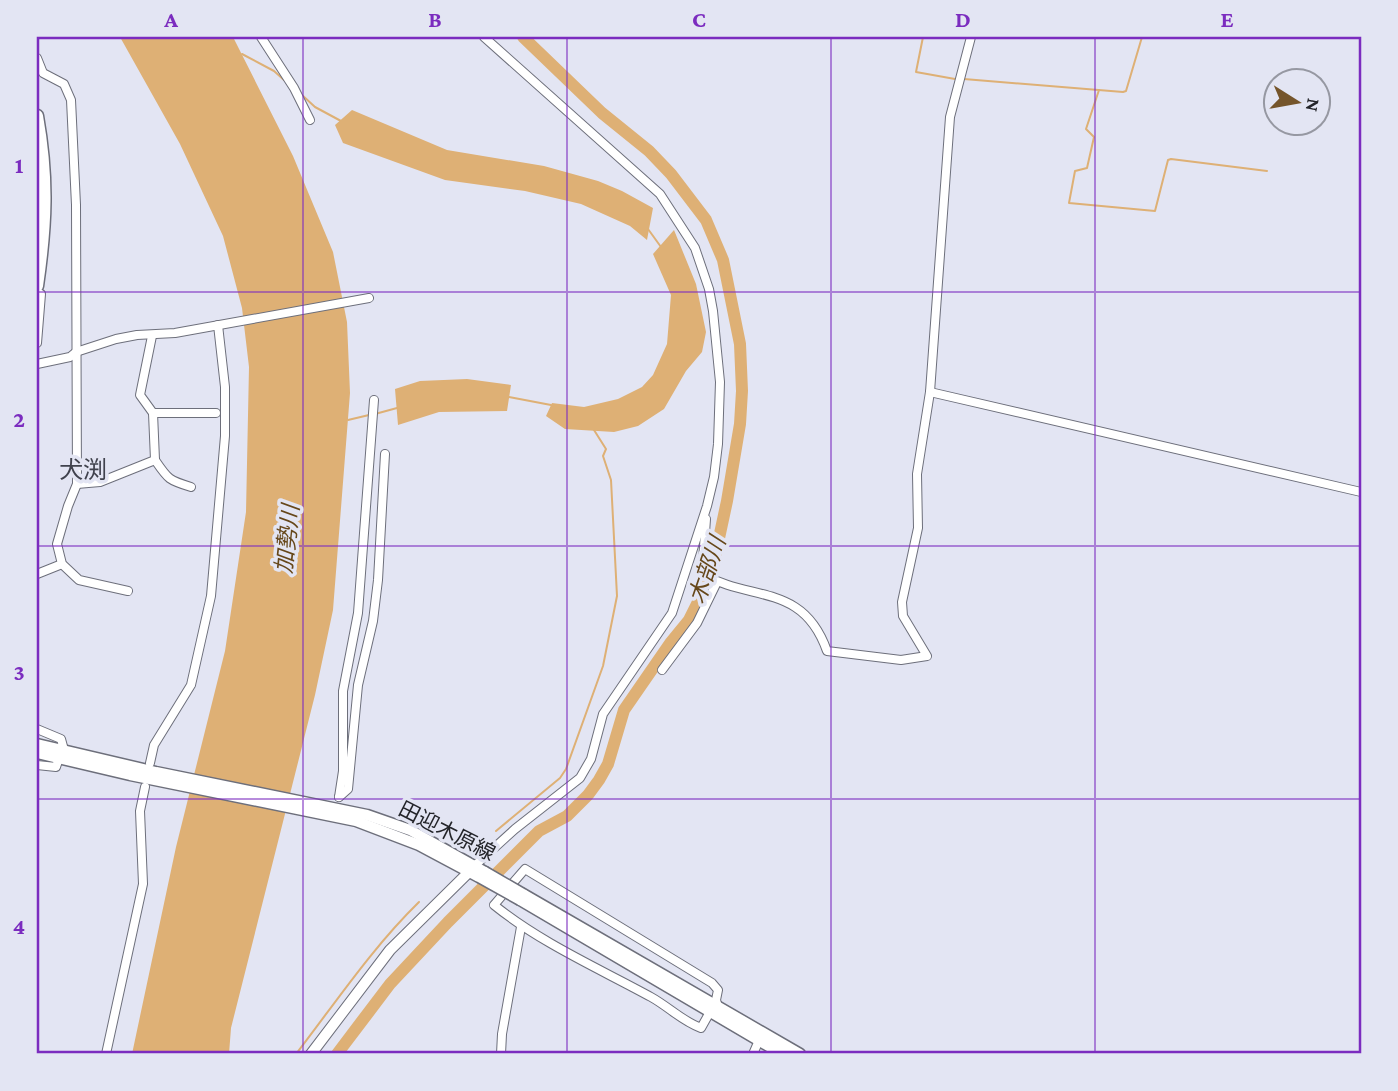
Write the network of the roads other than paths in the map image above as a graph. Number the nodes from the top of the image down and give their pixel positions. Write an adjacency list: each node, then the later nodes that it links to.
1 (261, 37): 6 (street)
2 (484, 37): 24 (street)
3 (971, 37): 15 (street)
4 (37, 58): 13 (street)
5 (37, 116): 7 (main road)
6 (310, 120)
7 (37, 286)
8 (37, 292): 12 (street)
9 (369, 298): 10 (street)
10 (218, 324): 11 (street); 34 (street)
11 (152, 335): 13 (street); 17 (street)
12 (37, 342)
13 (76, 352): 14 (street); 21 (street)
14 (37, 364)
15 (930, 392): 23 (street); 27 (street)
16 (374, 400): 19 (street)
17 (153, 412): 18 (street); 20 (street)
18 (216, 413)
19 (385, 454)
20 (155, 460): 21 (street); 22 (street)
21 (77, 484): 25 (street)
22 (191, 487)
23 (1361, 492)
24 (707, 506): 27 (street); 37 (street)
25 (62, 564): 26 (street); 28 (street)
26 (37, 574)
27 (715, 581): 29 (street)
28 (128, 591)
29 (662, 670)
30 (37, 729): 33 (street)
31 (37, 744): 33 (main road, 田迎木原線)
32 (37, 753): 33 (main road, 田迎木原線)
33 (61, 754): 35 (street); 37 (main road, 田迎木原線)
34 (150, 763)
35 (37, 765)
36 (145, 787): 41 (street)
37 (477, 872): 39 (main road, 田迎木原線, bridge); 42 (street)
38 (521, 927): 39 (street); 39 (street); 43 (street)
39 (714, 1009): 40 (main road, 田迎木原線)
40 (761, 1037): 44 (street); 45 (main road, 田迎木原線); 46 (main road, 田迎木原線)
41 (106, 1054)
42 (311, 1054)
43 (501, 1054)
44 (753, 1054)
45 (782, 1054)
46 (800, 1054)

